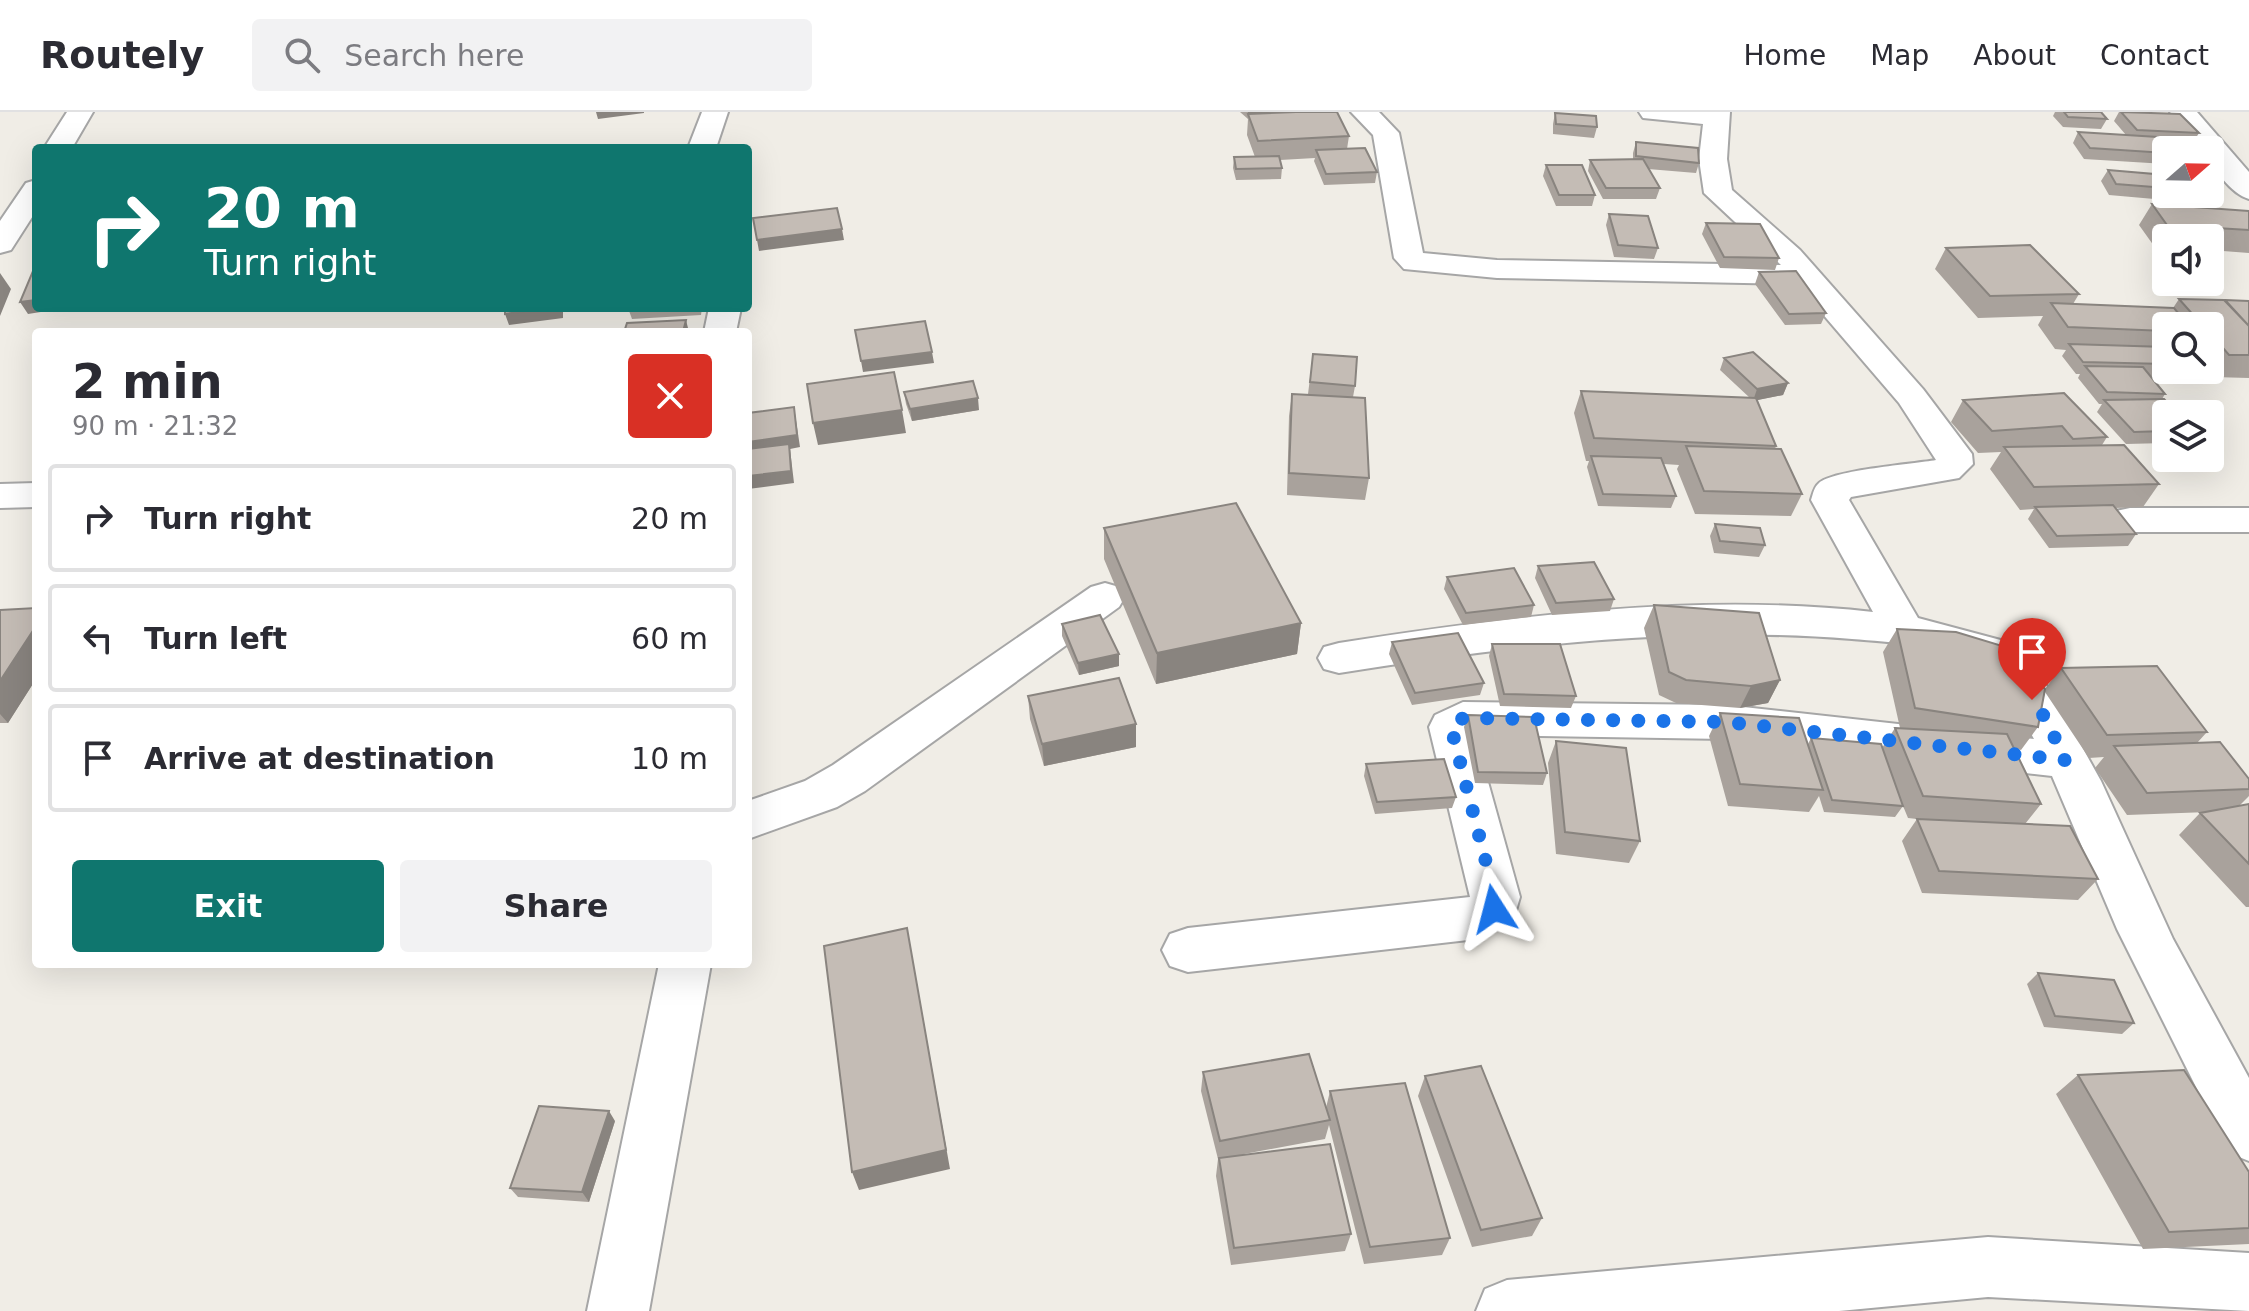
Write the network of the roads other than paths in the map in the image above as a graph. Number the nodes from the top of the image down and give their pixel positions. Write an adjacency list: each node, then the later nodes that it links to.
1 (80, 112): 7 (street)
2 (715, 112): 8 (street)
3 (1364, 112): 12 (street)
4 (1652, 112): 6 (street)
5 (2183, 112): 9 (street)
6 (1717, 114): 12 (street)
7 (60, 144)
8 (703, 144)
9 (2249, 190)
10 (32, 195): 11 (street)
11 (0, 244)
12 (1805, 275): 18 (street)
13 (32, 495): 14 (street)
14 (0, 496)
15 (2130, 520): 16 (street)
16 (2249, 520)
17 (1105, 597): 21 (street)
18 (1904, 630): 19 (street); 20 (street)
19 (1339, 658)
20 (2065, 760): 22 (street); 24 (street)
21 (752, 819)
22 (1188, 950)
23 (684, 968): 26 (street)
24 (2249, 1134)
25 (2249, 1283): 27 (street)
26 (618, 1311)
27 (1507, 1311)

